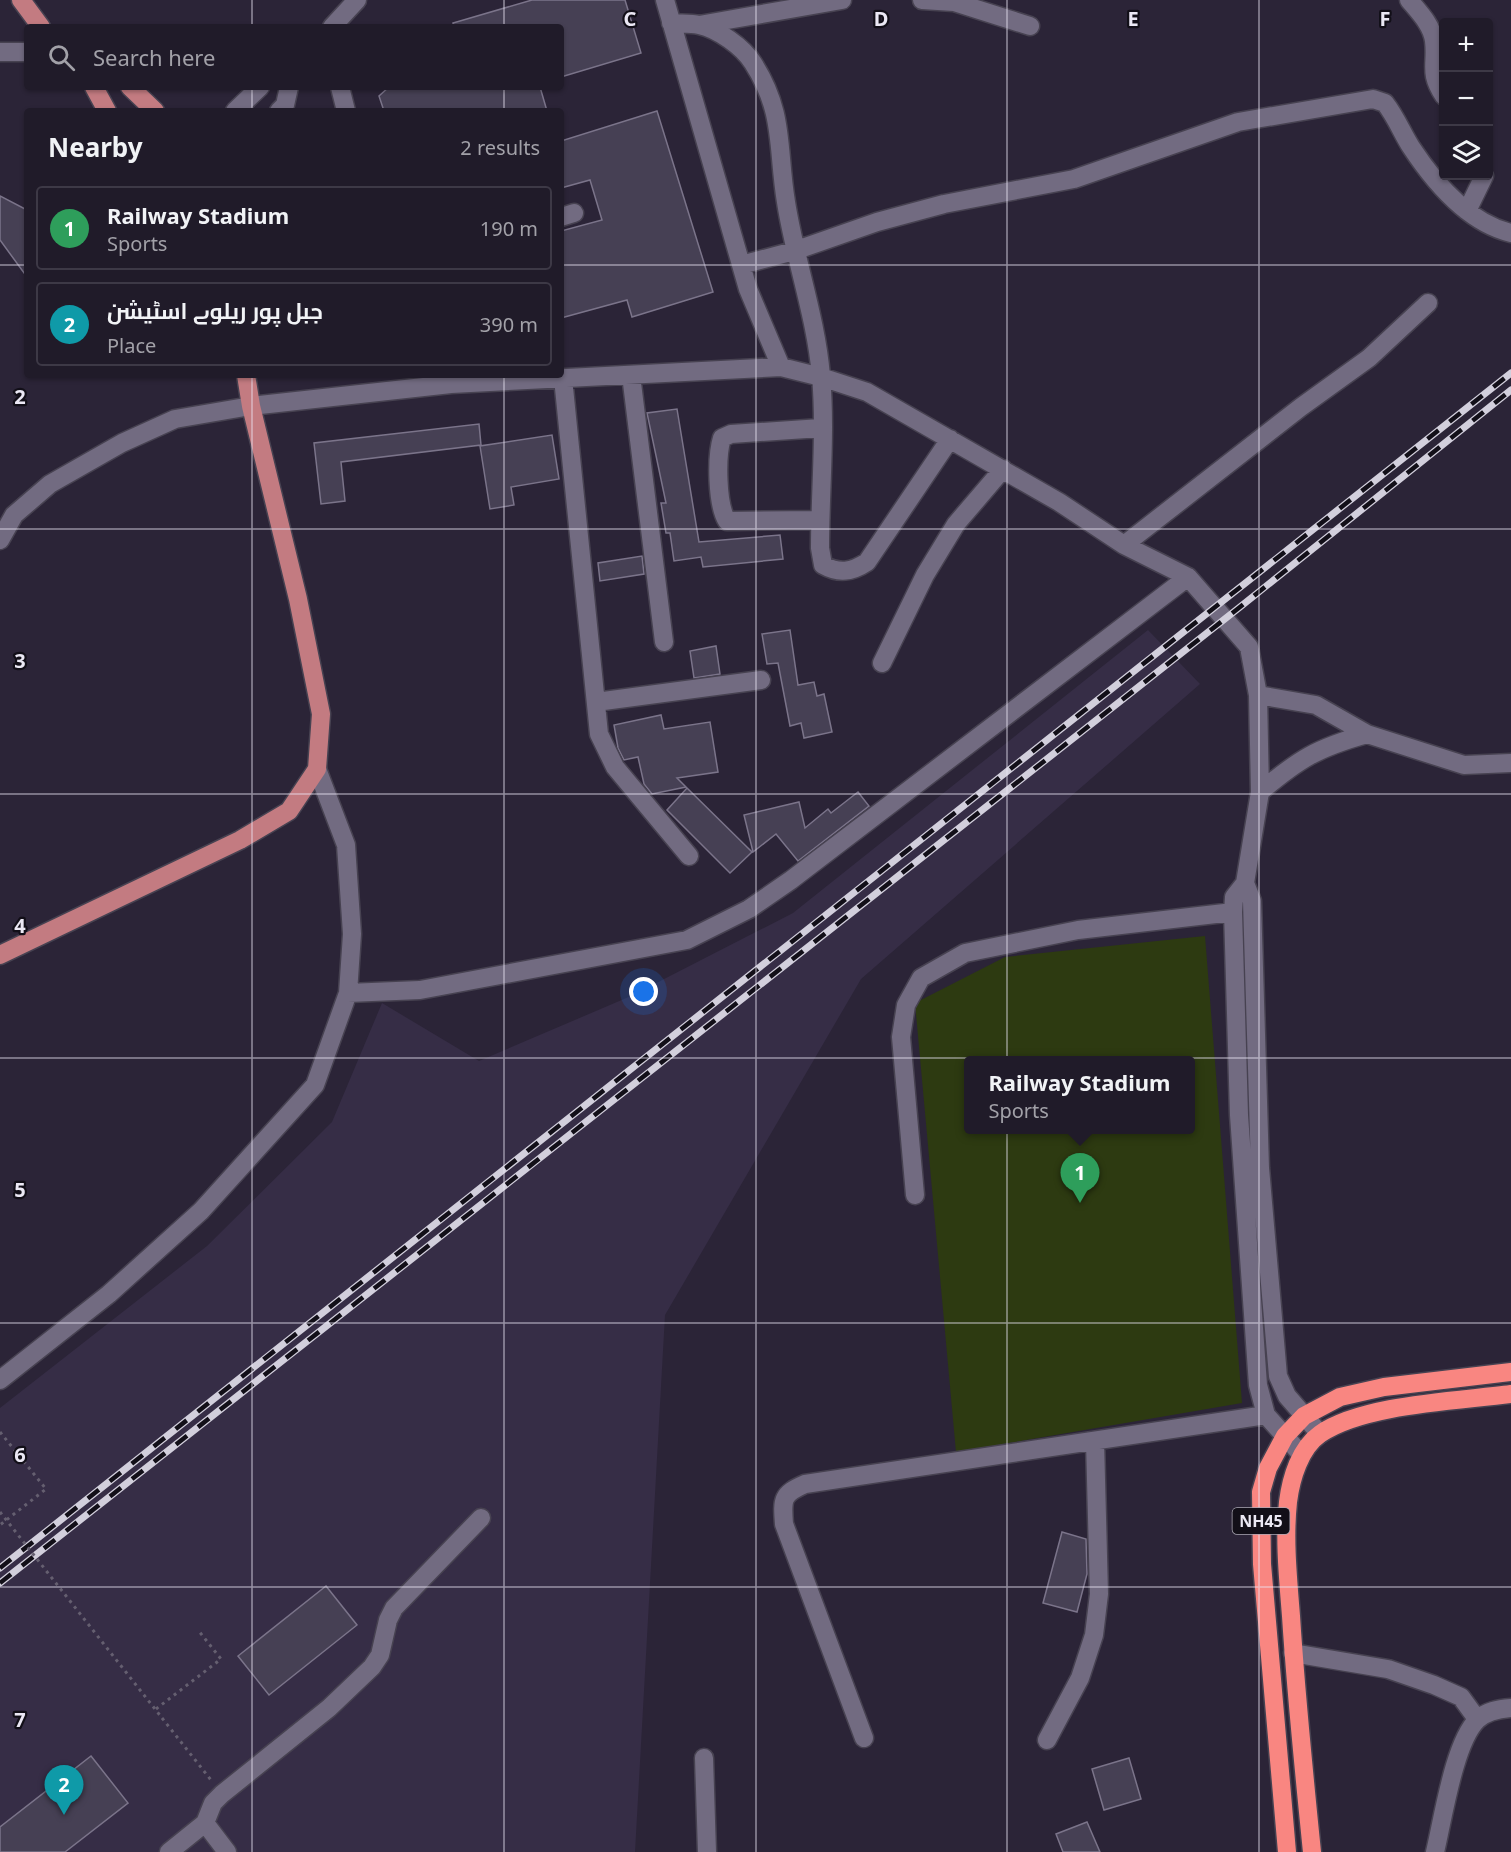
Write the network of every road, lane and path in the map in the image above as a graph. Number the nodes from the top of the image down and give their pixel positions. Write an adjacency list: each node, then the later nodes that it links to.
1 (21, 0): 8 (main road)
2 (357, 0): 9 (street)
3 (665, 0): 7 (street)
4 (842, 0): 10 (street)
5 (922, 0): 11 (street)
6 (1410, 0): 14 (street)
7 (671, 23): 10 (street); 29 (street)
8 (39, 24)
9 (335, 24)
10 (699, 25): 28 (street)
11 (1030, 26)
12 (0, 52): 13 (street)
13 (24, 52)
14 (1439, 87)
15 (96, 90): 20 (main road)
16 (133, 90): 21 (main road)
17 (258, 90): 22 (street)
18 (288, 90): 23 (street)
19 (341, 90): 24 (street)
20 (105, 108)
21 (151, 108)
22 (238, 108)
23 (282, 108)
24 (345, 108)
25 (1482, 180): 26 (street)
26 (1467, 211): 27 (street); 28 (street)
27 (1511, 233)
28 (794, 251): 29 (street); 33 (street)
29 (741, 265): 31 (street)
30 (1428, 303): 43 (street)
31 (781, 367): 32 (street); 33 (street)
32 (631, 375): 36 (street); 45 (street)
33 (821, 377): 38 (street); 39 (street)
34 (246, 378): 37 (main road)
35 (563, 378): 37 (street); 49 (street)
36 (564, 378)
37 (251, 406): 42 (street); 52 (main road)
38 (821, 428): 41 (street); 41 (street)
39 (950, 439): 40 (street); 41 (street)
40 (1003, 469): 43 (street); 46 (street)
41 (820, 520)
42 (0, 540)
43 (1124, 545): 44 (street)
44 (1188, 577): 48 (street); 58 (street)
45 (664, 642)
46 (882, 663)
47 (760, 680): 49 (street)
48 (1258, 695): 50 (street); 53 (street)
49 (596, 702): 54 (street)
50 (1367, 734): 51 (street); 53 (street)
51 (1511, 763)
52 (317, 769): 57 (main road); 58 (street)
53 (1260, 792): 55 (street)
54 (689, 856)
55 (1245, 882): 56 (street); 64 (street)
56 (1233, 912): 59 (street); 63 (street)
57 (0, 955)
58 (348, 993): 61 (street)
59 (915, 1195)
60 (1511, 1372): 64 (highway, NH45)
61 (0, 1380)
62 (1511, 1394): 66 (highway, NH45)
63 (1266, 1415): 67 (street); 68 (street)
64 (1304, 1416): 66 (street); 67 (highway, NH45)
65 (0, 1432): 72 (path)
66 (1320, 1434): 69 (highway, NH45)
67 (1285, 1436): 69 (street); 86 (highway, NH45)
68 (1095, 1441): 78 (street); 79 (street)
69 (1301, 1454): 74 (highway, NH45)
70 (0, 1512): 76 (path, bridge)
71 (481, 1518): 82 (street)
72 (0, 1525)
73 (198, 1630): 76 (path)
74 (1293, 1653): 77 (street); 87 (highway, NH45)
75 (1511, 1708): 77 (street)
76 (156, 1709): 81 (path, bridge)
77 (1477, 1719): 88 (street)
78 (864, 1738)
79 (1047, 1740)
80 (704, 1758): 85 (street)
81 (201, 1767)
82 (205, 1823): 83 (street); 84 (street)
83 (169, 1852)
84 (227, 1852)
85 (706, 1852)
86 (1287, 1852)
87 (1312, 1852)
88 (1434, 1852)

